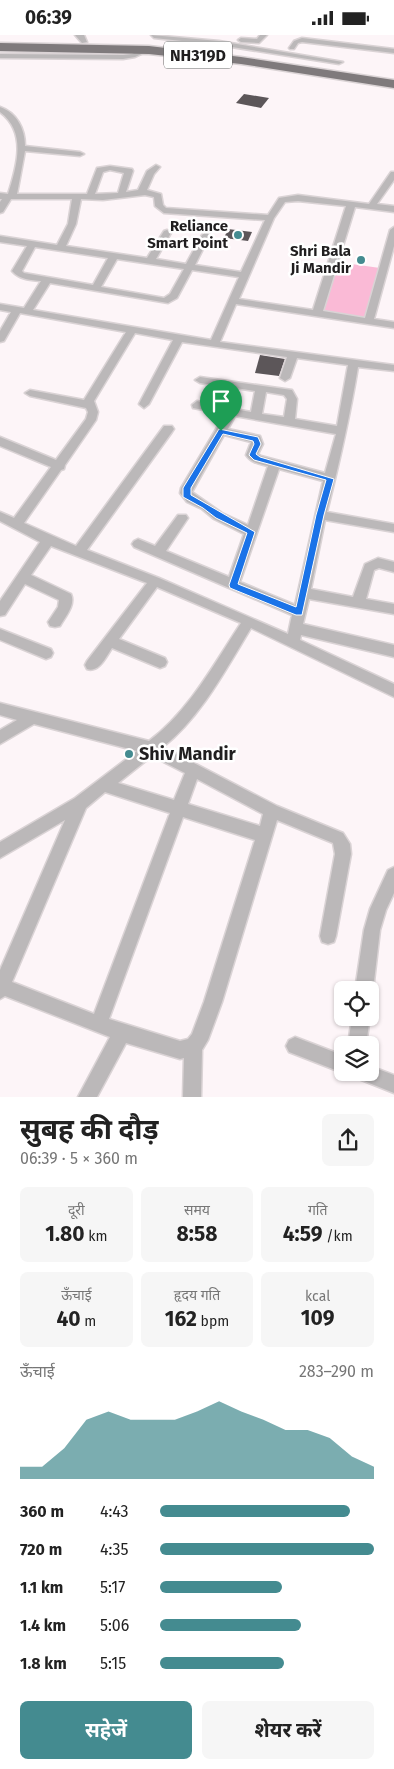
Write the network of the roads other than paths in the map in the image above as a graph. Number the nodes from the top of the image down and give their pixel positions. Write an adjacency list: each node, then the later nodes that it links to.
1 (191, 35): 2 (street)
2 (264, 35)
3 (82, 38): 4 (highway); 5 (highway)
4 (152, 41): 6 (highway, NH319D); 9 (street); 10 (street); 11 (highway); 12 (highway, NH319D)
5 (0, 42)
6 (0, 47)
7 (292, 48): 8 (street)
8 (394, 51)
9 (0, 56)
10 (339, 62)
11 (394, 78)
12 (394, 84)
13 (0, 109): 14 (street)
14 (20, 148): 15 (street); 20 (street)
15 (80, 154)
16 (156, 167): 18 (street)
17 (394, 175): 24 (street)
18 (141, 193): 19 (street); 27 (street)
19 (121, 195): 22 (street); 22 (street)
20 (7, 196): 21 (street); 26 (street)
21 (77, 197): 22 (street); 34 (street)
22 (90, 197)
23 (351, 205): 24 (street); 27 (street); 44 (street)
24 (370, 207): 25 (street)
25 (394, 209)
26 (0, 210)
27 (270, 218): 38 (street)
28 (394, 230): 32 (street)
29 (167, 233): 36 (street)
30 (206, 235): 37 (street)
31 (0, 239): 33 (street)
32 (392, 243): 45 (street)
33 (32, 244): 34 (street); 39 (street)
34 (60, 248): 35 (street)
35 (114, 256): 36 (street); 40 (street)
36 (150, 261): 37 (street)
37 (190, 267): 38 (street); 40 (street)
38 (245, 275): 41 (street)
39 (47, 280): 40 (street); 43 (street)
40 (95, 289)
41 (233, 301): 44 (street); 50 (street)
42 (0, 307): 43 (street)
43 (22, 311): 47 (street); 49 (street)
44 (317, 313): 45 (street)
45 (369, 321): 46 (street)
46 (394, 325)
47 (132, 331): 48 (street); 60 (street)
48 (179, 338): 50 (street); 59 (street)
49 (0, 339)
50 (214, 344): 51 (street)
51 (293, 354): 52 (street); 54 (street)
52 (354, 362): 53 (street); 68 (street)
53 (394, 368)
54 (285, 378)
55 (200, 380): 56 (street)
56 (225, 383): 57 (street); 62 (street)
57 (261, 388): 64 (street); 65 (street)
58 (30, 393): 60 (street)
59 (144, 404)
60 (90, 405): 71 (street)
61 (197, 405): 62 (street)
62 (217, 409): 63 (street)
63 (232, 412): 64 (street); 67 (street)
64 (256, 416): 65 (street)
65 (289, 422): 68 (street)
66 (168, 429): 81 (street)
67 (221, 431): 70 (street); 78 (street)
68 (342, 431): 72 (street)
69 (0, 441): 71 (street)
70 (275, 463): 72 (street); 78 (street)
71 (60, 466): 76 (street)
72 (330, 479): 73 (street)
73 (320, 515): 77 (street); 87 (street)
74 (0, 516): 76 (street)
75 (182, 518): 82 (street)
76 (17, 523): 79 (street)
77 (394, 528)
78 (251, 532): 86 (street)
79 (48, 540): 81 (street); 84 (street)
80 (138, 544): 82 (street)
81 (78, 551): 85 (street)
82 (158, 553): 86 (street)
83 (394, 567): 88 (street)
84 (23, 577): 90 (street); 93 (street)
85 (155, 581): 92 (street); 96 (street)
86 (233, 585): 91 (street)
87 (304, 593): 88 (street); 91 (street)
88 (358, 603): 89 (street)
89 (394, 609)
90 (0, 611)
91 (299, 612): 94 (street)
92 (249, 621): 97 (street); 106 (street)
93 (55, 622)
94 (296, 628): 97 (street); 98 (street)
95 (0, 634): 99 (street)
96 (109, 641): 100 (street); 101 (street)
97 (293, 642): 102 (street)
98 (394, 651)
99 (46, 653)
100 (160, 662)
101 (92, 665)
102 (394, 691)
103 (0, 709): 104 (street)
104 (33, 717): 105 (street); 106 (street)
105 (0, 738)
106 (151, 748): 107 (street); 108 (street)
107 (193, 769): 110 (street); 111 (street)
108 (103, 785): 109 (street); 110 (street)
109 (80, 803): 113 (street); 117 (street)
110 (179, 807): 112 (street); 118 (street)
111 (272, 811): 112 (street); 115 (street)
112 (264, 835): 121 (street)
113 (0, 851)
114 (394, 875): 116 (street)
115 (328, 936)
116 (365, 981)
117 (1, 988): 118 (street)
118 (99, 1024): 119 (street)
119 (122, 1033): 121 (street); 125 (street)
120 (295, 1046): 122 (street)
121 (193, 1047): 126 (street)
122 (334, 1061)
123 (379, 1078): 124 (street)
124 (394, 1084)
125 (87, 1097)
126 (192, 1097)

